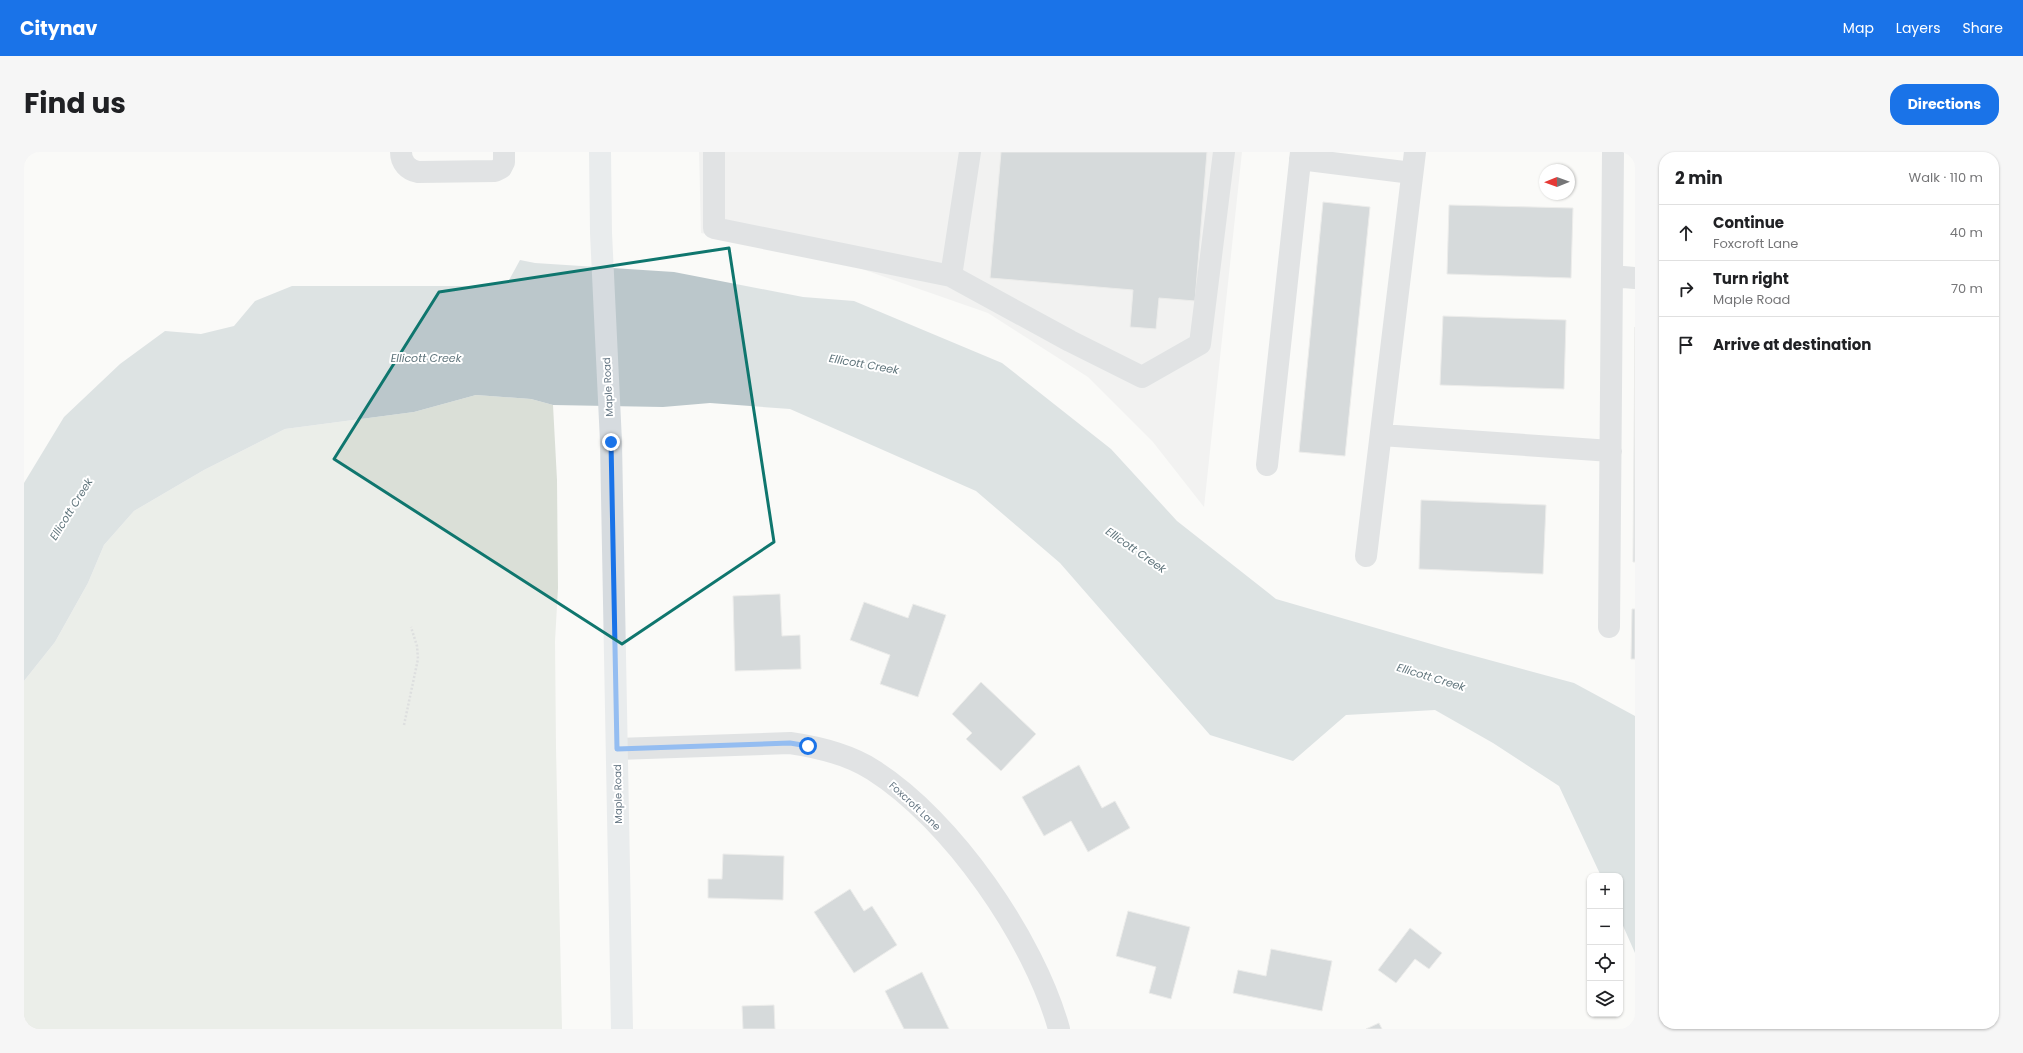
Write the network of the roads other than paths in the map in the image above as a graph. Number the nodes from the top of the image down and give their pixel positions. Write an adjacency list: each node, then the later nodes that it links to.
1 (401, 152): 2 (street)
2 (504, 152)
3 (600, 152): 18 (main road, Maple Road)
4 (714, 152): 10 (street)
5 (970, 152): 10 (street)
6 (1224, 152): 10 (street)
7 (1613, 152): 11 (street)
8 (1301, 155): 9 (street); 15 (street)
9 (1414, 162): 13 (street)
10 (951, 276)
11 (1612, 276): 12 (street); 14 (street)
12 (1635, 278)
13 (1381, 435): 14 (street); 16 (street)
14 (1611, 451): 17 (street)
15 (1267, 465)
16 (1366, 556)
17 (1609, 627)
18 (617, 749): 19 (main road, Maple Road); 20 (street, Foxcroft Lane)
19 (622, 1029)
20 (1059, 1029)

